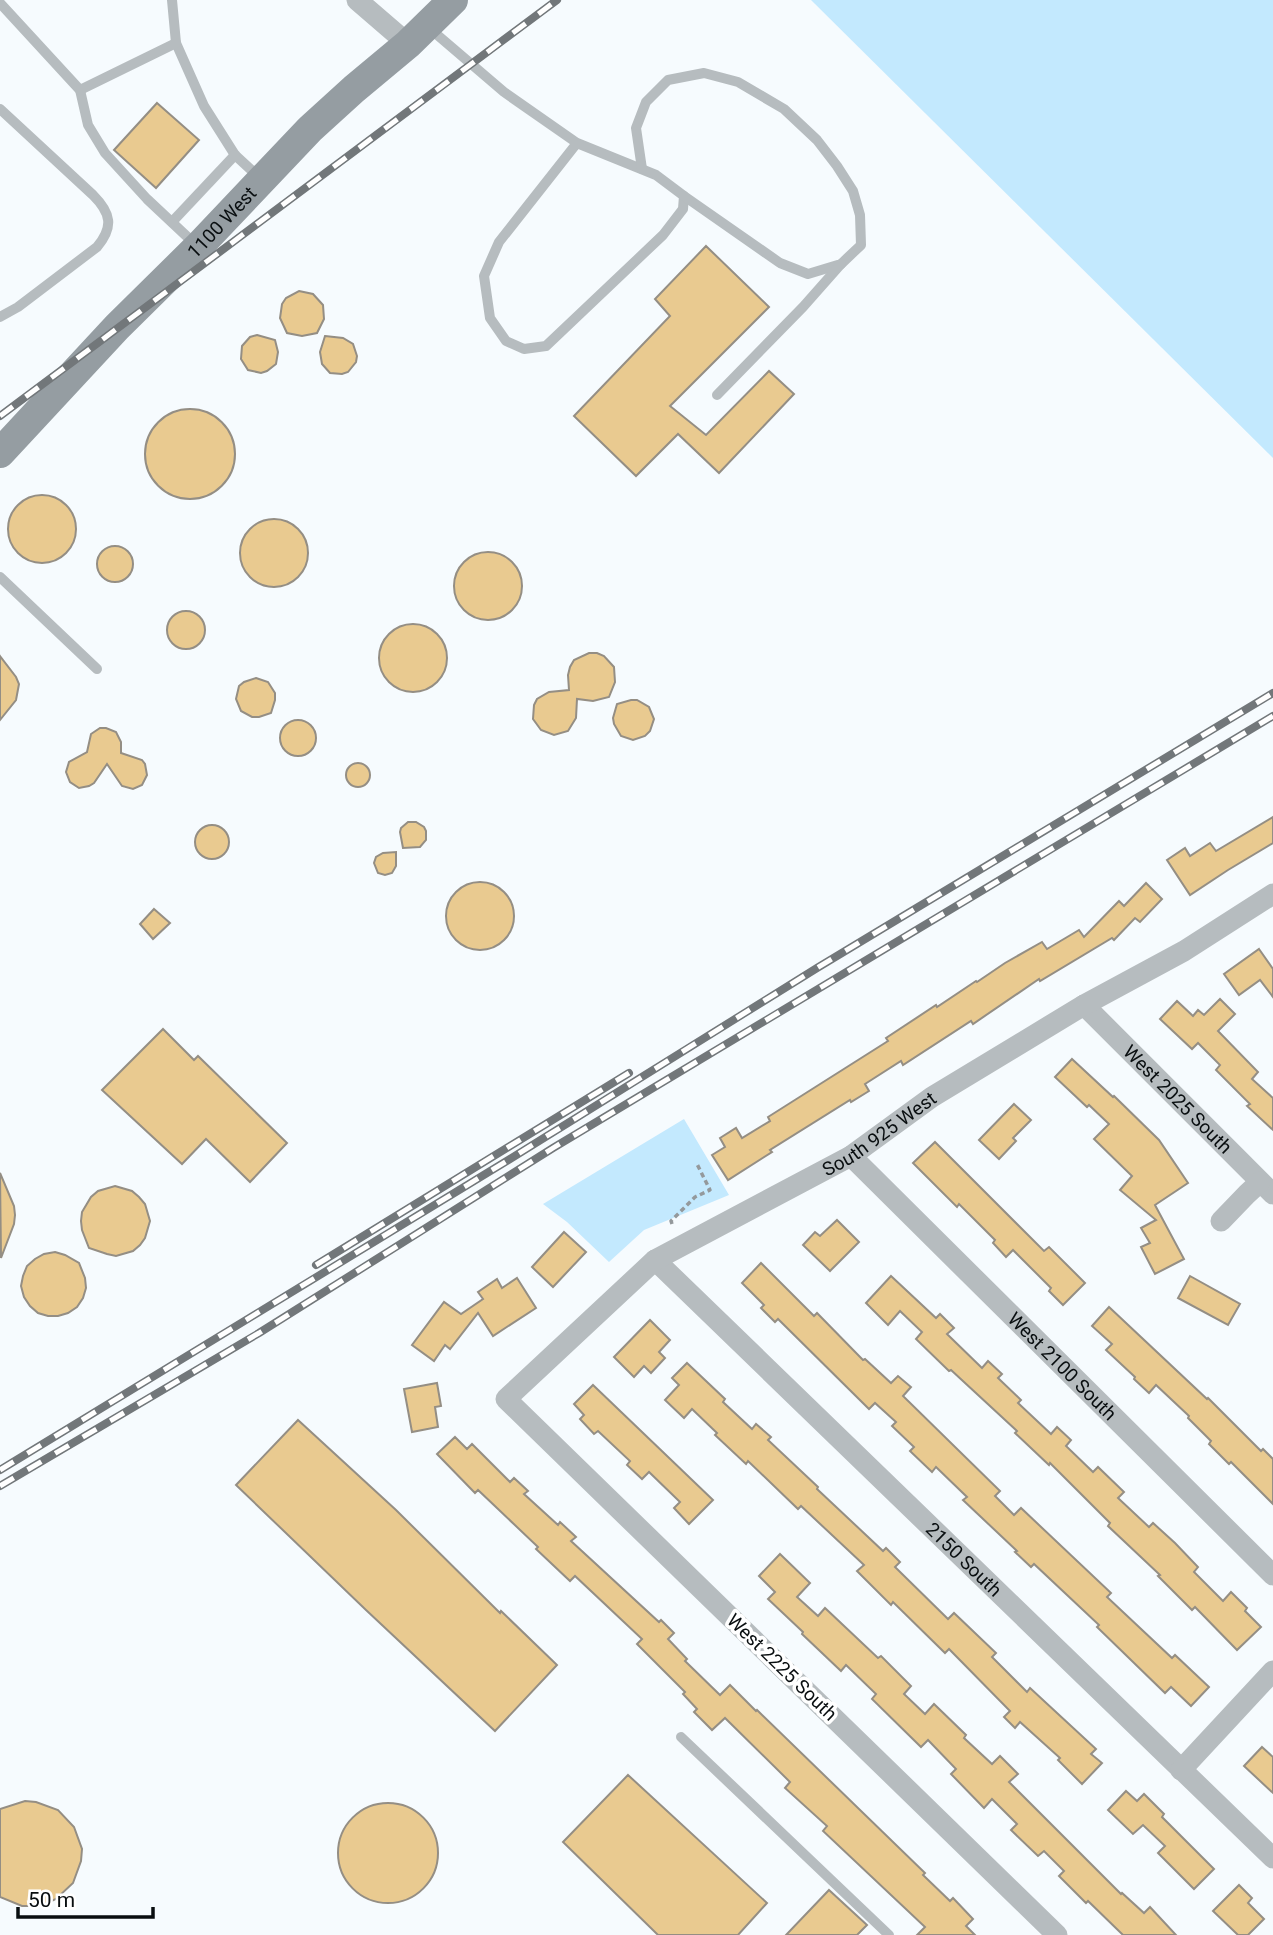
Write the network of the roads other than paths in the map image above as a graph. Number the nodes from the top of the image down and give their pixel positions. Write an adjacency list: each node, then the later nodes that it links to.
1 (173, 0): 6 (lane)
2 (356, 0): 5 (street)
3 (453, 0): 5 (street, 1100 West)
4 (0, 4): 7 (lane)
5 (418, 35): 9 (lane); 12 (street, 1100 West)
6 (176, 43): 7 (lane); 10 (lane)
7 (80, 90): 14 (lane)
8 (0, 108): 17 (lane)
9 (577, 143): 11 (lane); 13 (lane)
10 (235, 155): 12 (lane); 14 (lane)
11 (642, 169): 13 (lane); 16 (lane)
12 (261, 179): 15 (street, 1100 West)
13 (684, 196): 16 (lane)
14 (172, 222): 15 (lane)
15 (198, 247): 19 (street, 1100 West)
16 (841, 264): 18 (lane)
17 (0, 317)
18 (718, 396)
19 (0, 453)
20 (0, 577): 21 (lane)
21 (97, 669)
22 (1273, 894): 23 (street, South 925 West)
23 (1084, 1005): 24 (street, South 925 West); 25 (street, West 2025 South)
24 (852, 1156): 27 (street, South 925 West); 29 (street, West 2100 South)
25 (1267, 1188): 26 (street)
26 (1221, 1221)
27 (655, 1260): 28 (street, South 925 West); 32 (street, 2150 South)
28 (506, 1399): 35 (street, West 2225 South)
29 (1273, 1575)
30 (1273, 1671): 32 (street)
31 (681, 1737): 34 (lane)
32 (1181, 1770): 33 (street, 2150 South)
33 (1273, 1858)
34 (889, 1935)
35 (1057, 1935)

